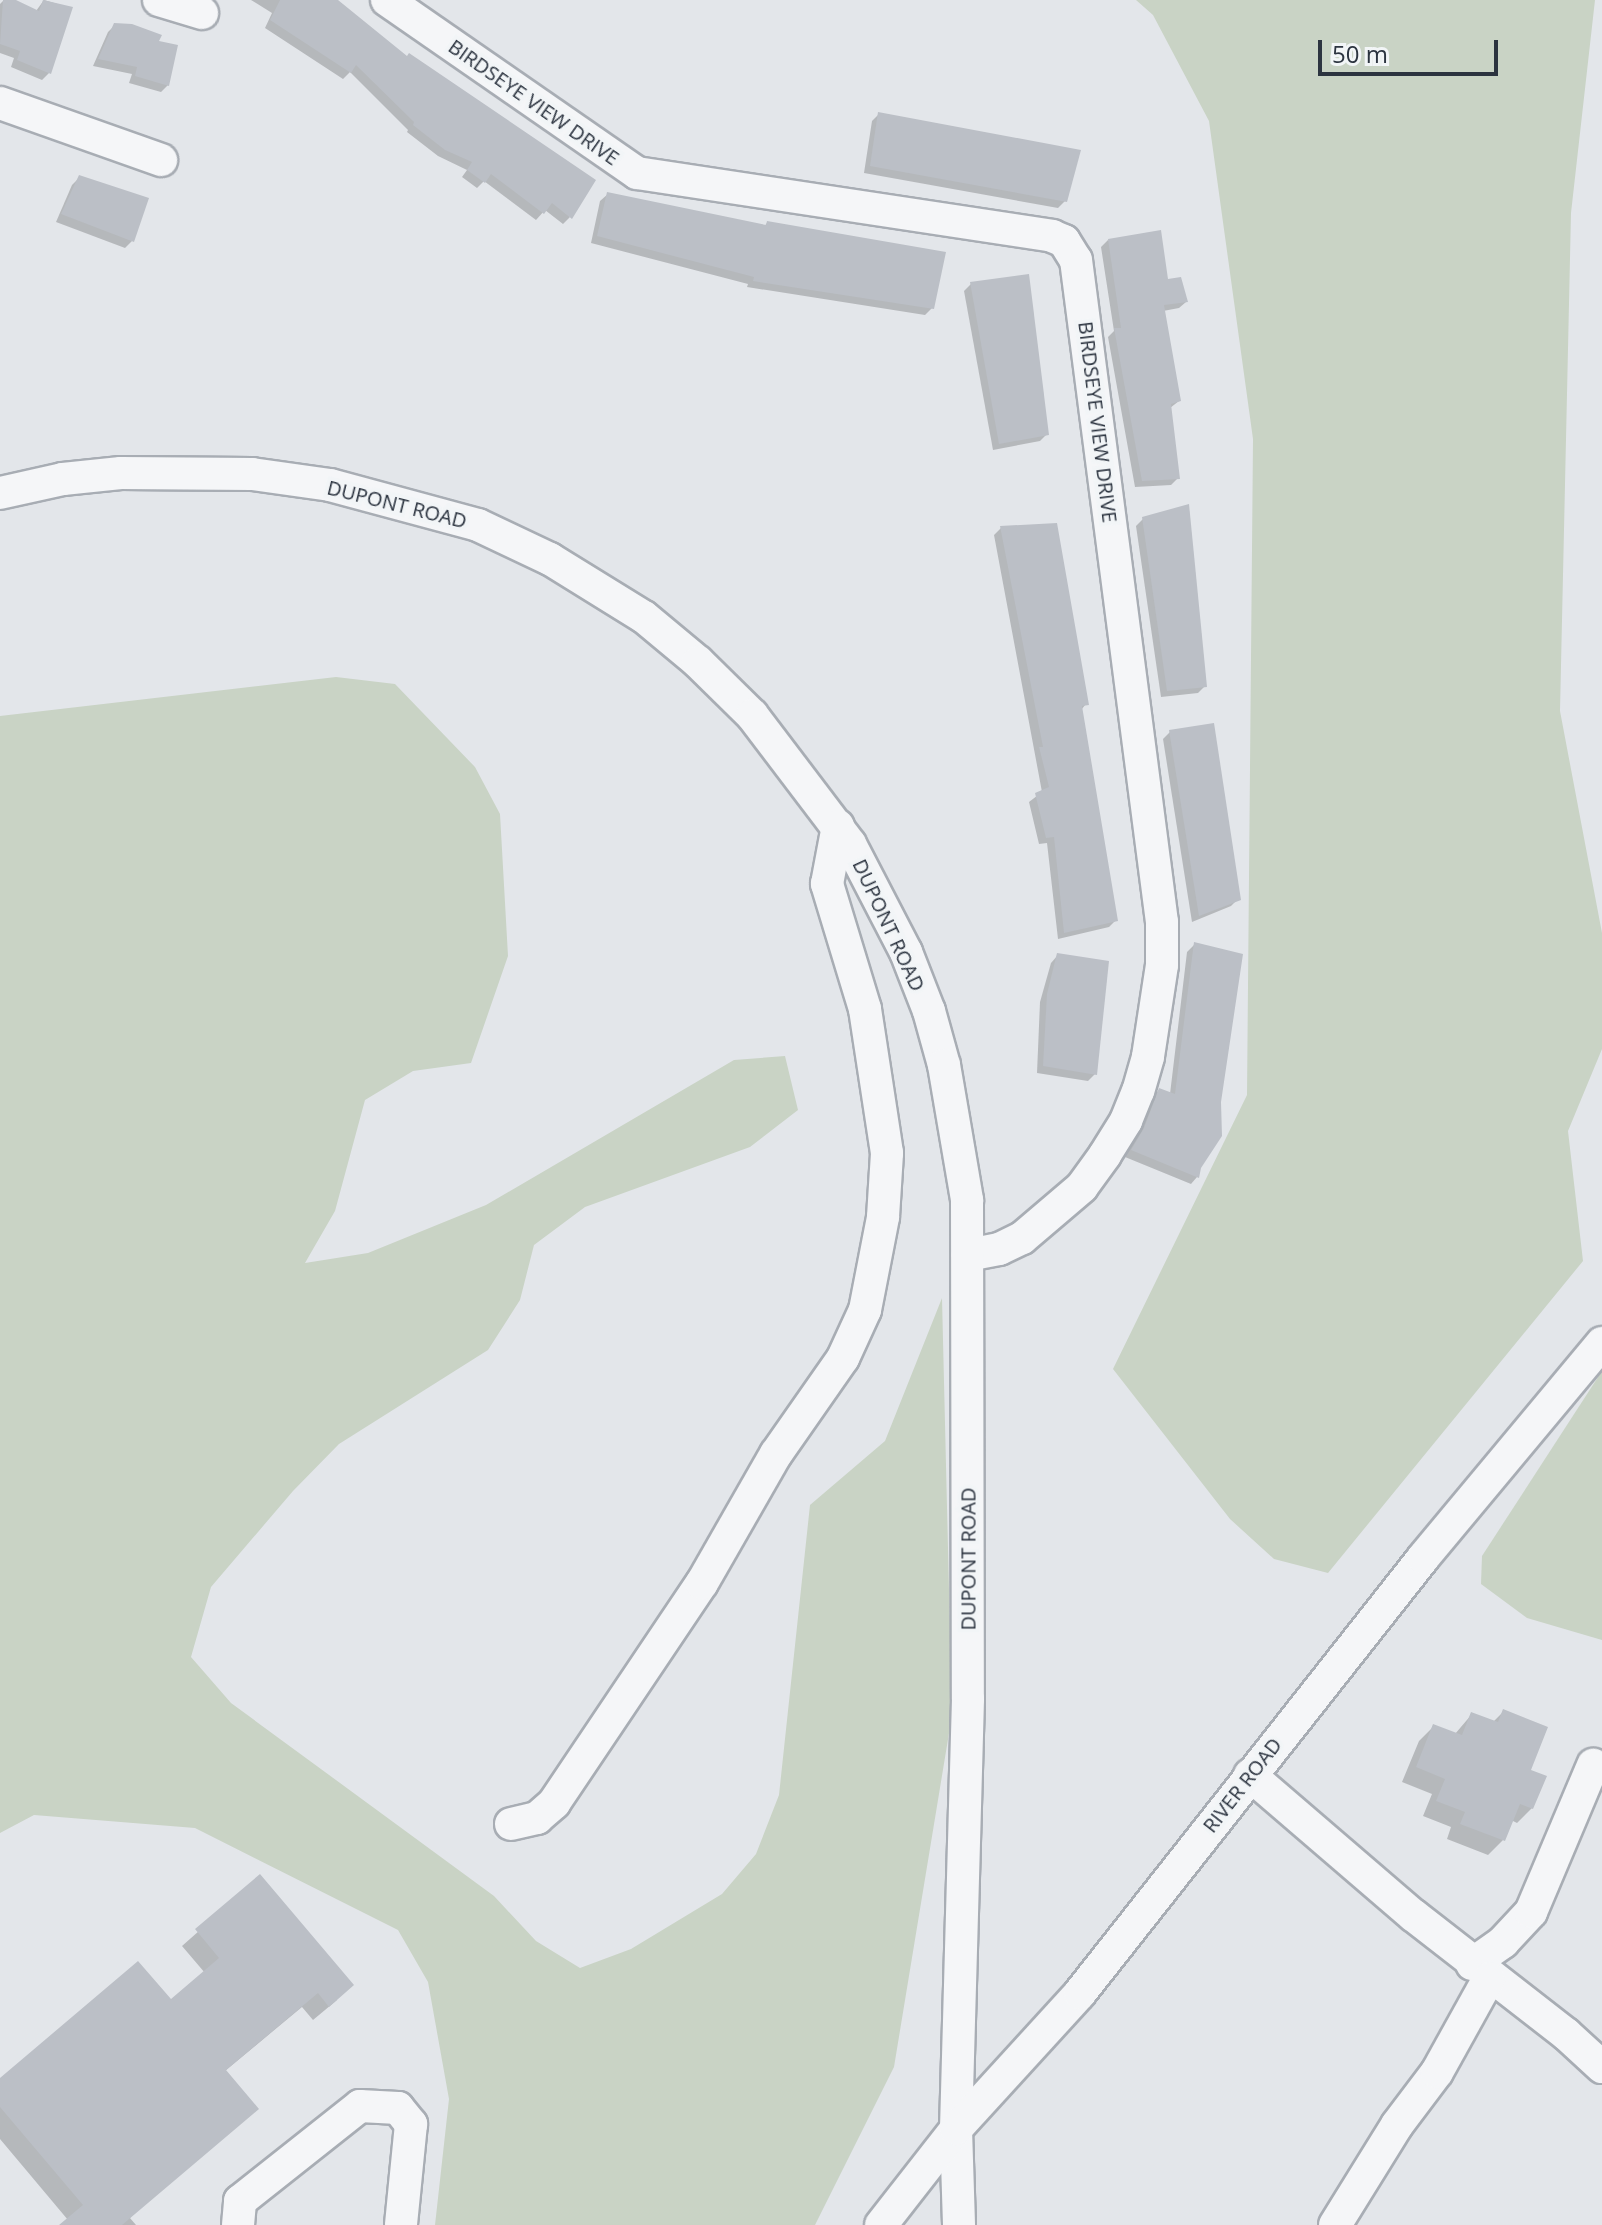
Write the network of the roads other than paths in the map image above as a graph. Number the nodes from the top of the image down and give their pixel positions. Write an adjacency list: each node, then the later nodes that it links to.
1 (159, 0): 3 (street)
2 (387, 0): 8 (street, BIRDSEYE VIEW DRIVE)
3 (202, 13)
4 (0, 103): 5 (street)
5 (161, 160)
6 (0, 493): 7 (street, DUPONT ROAD)
7 (838, 826): 8 (street, DUPONT ROAD); 12 (street)
8 (968, 1255): 15 (street, DUPONT ROAD)
9 (1602, 1343): 11 (street, RIVER ROAD)
10 (1593, 1765): 13 (street)
11 (1250, 1775): 13 (street); 15 (street, RIVER ROAD)
12 (511, 1824)
13 (1480, 1971): 14 (street); 20 (street)
14 (1602, 2067)
15 (956, 2129): 18 (street, RIVER ROAD); 19 (street, DUPONT ROAD)
16 (238, 2225): 17 (street)
17 (401, 2225)
18 (881, 2225)
19 (959, 2225)
20 (1335, 2225)

